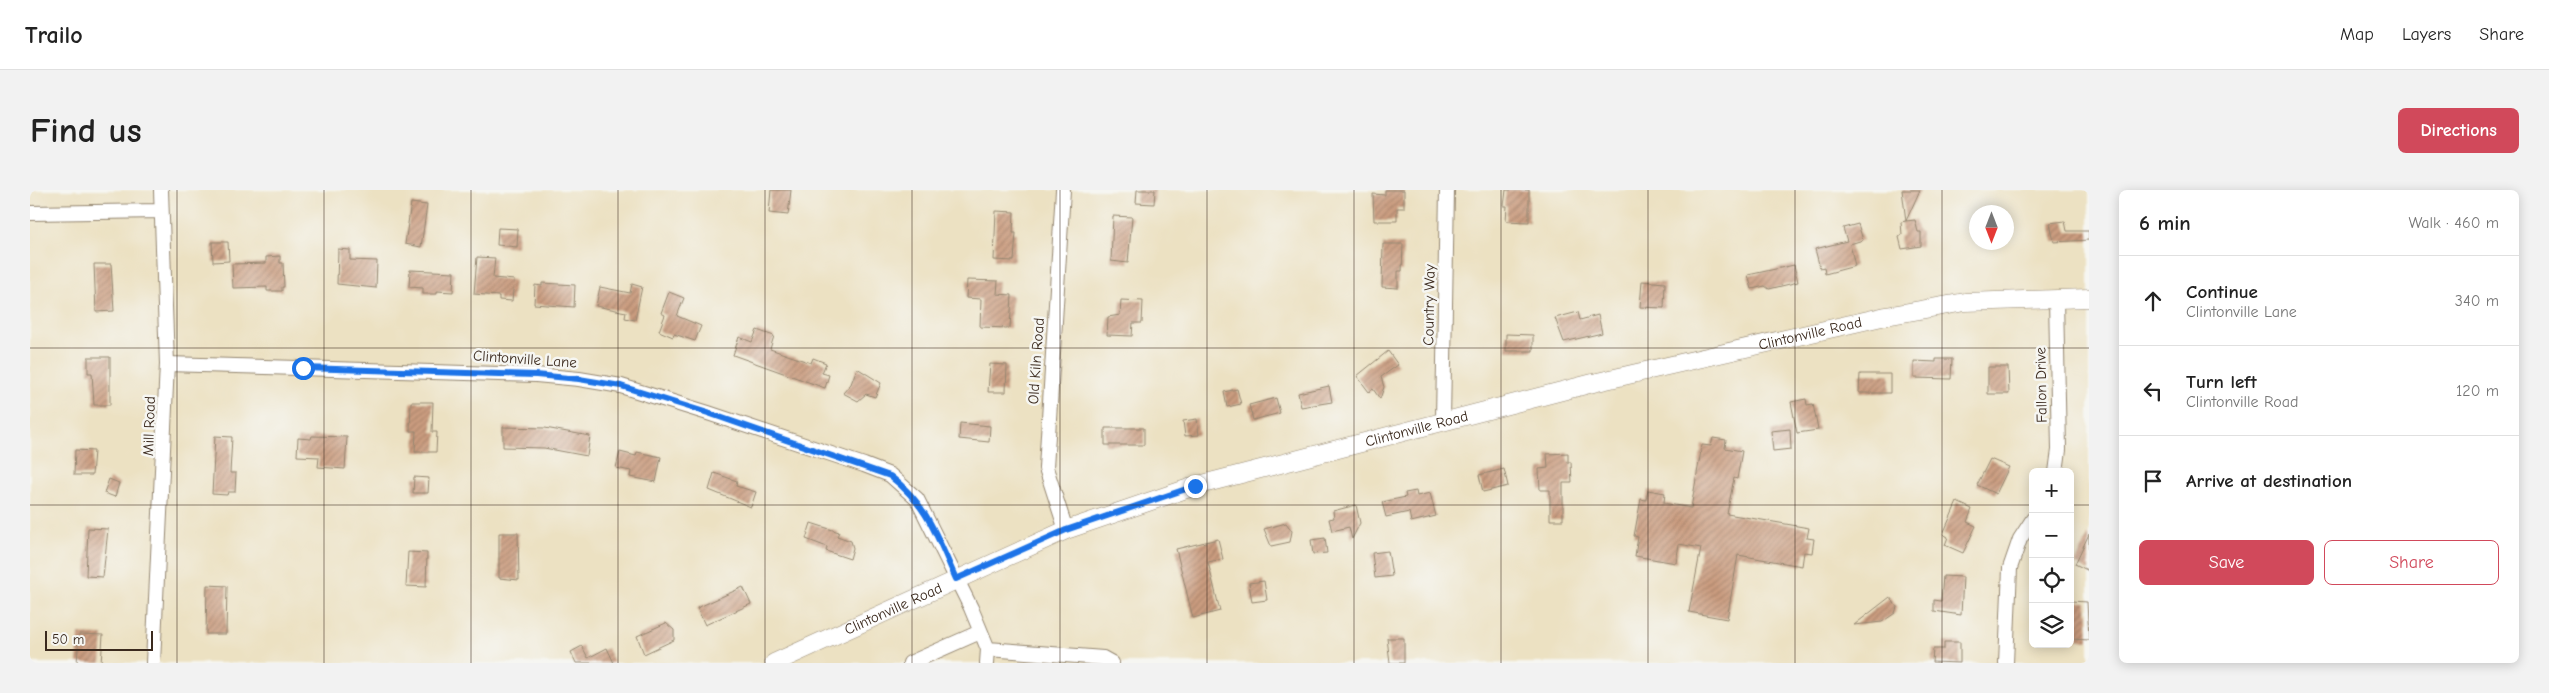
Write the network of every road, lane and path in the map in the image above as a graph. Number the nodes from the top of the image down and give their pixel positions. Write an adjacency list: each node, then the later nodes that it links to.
1 (161, 190): 4 (street, Mill Road)
2 (1063, 190): 12 (street, Old Kiln Road)
3 (1447, 190): 9 (street, Country Way)
4 (162, 211): 5 (street); 8 (street, Mill Road)
5 (30, 213)
6 (2056, 298): 7 (main road, Clintonville Road); 9 (main road, Clintonville Road); 10 (street, Fallon Drive)
7 (2089, 298)
8 (168, 364): 13 (street, Clintonville Lane); 17 (street, Mill Road)
9 (1444, 420): 12 (main road, Clintonville Road)
10 (2057, 468)
11 (2029, 525): 21 (street)
12 (1066, 530): 13 (main road, Clintonville Road)
13 (956, 579): 14 (street, Clintonville Lane); 18 (main road, Clintonville Road)
14 (980, 632): 15 (street, Clintonville Lane); 19 (street)
15 (988, 656): 16 (street)
16 (1060, 659): 20 (street)
17 (153, 663)
18 (774, 663)
19 (910, 663)
20 (1112, 663)
21 (2006, 663)

